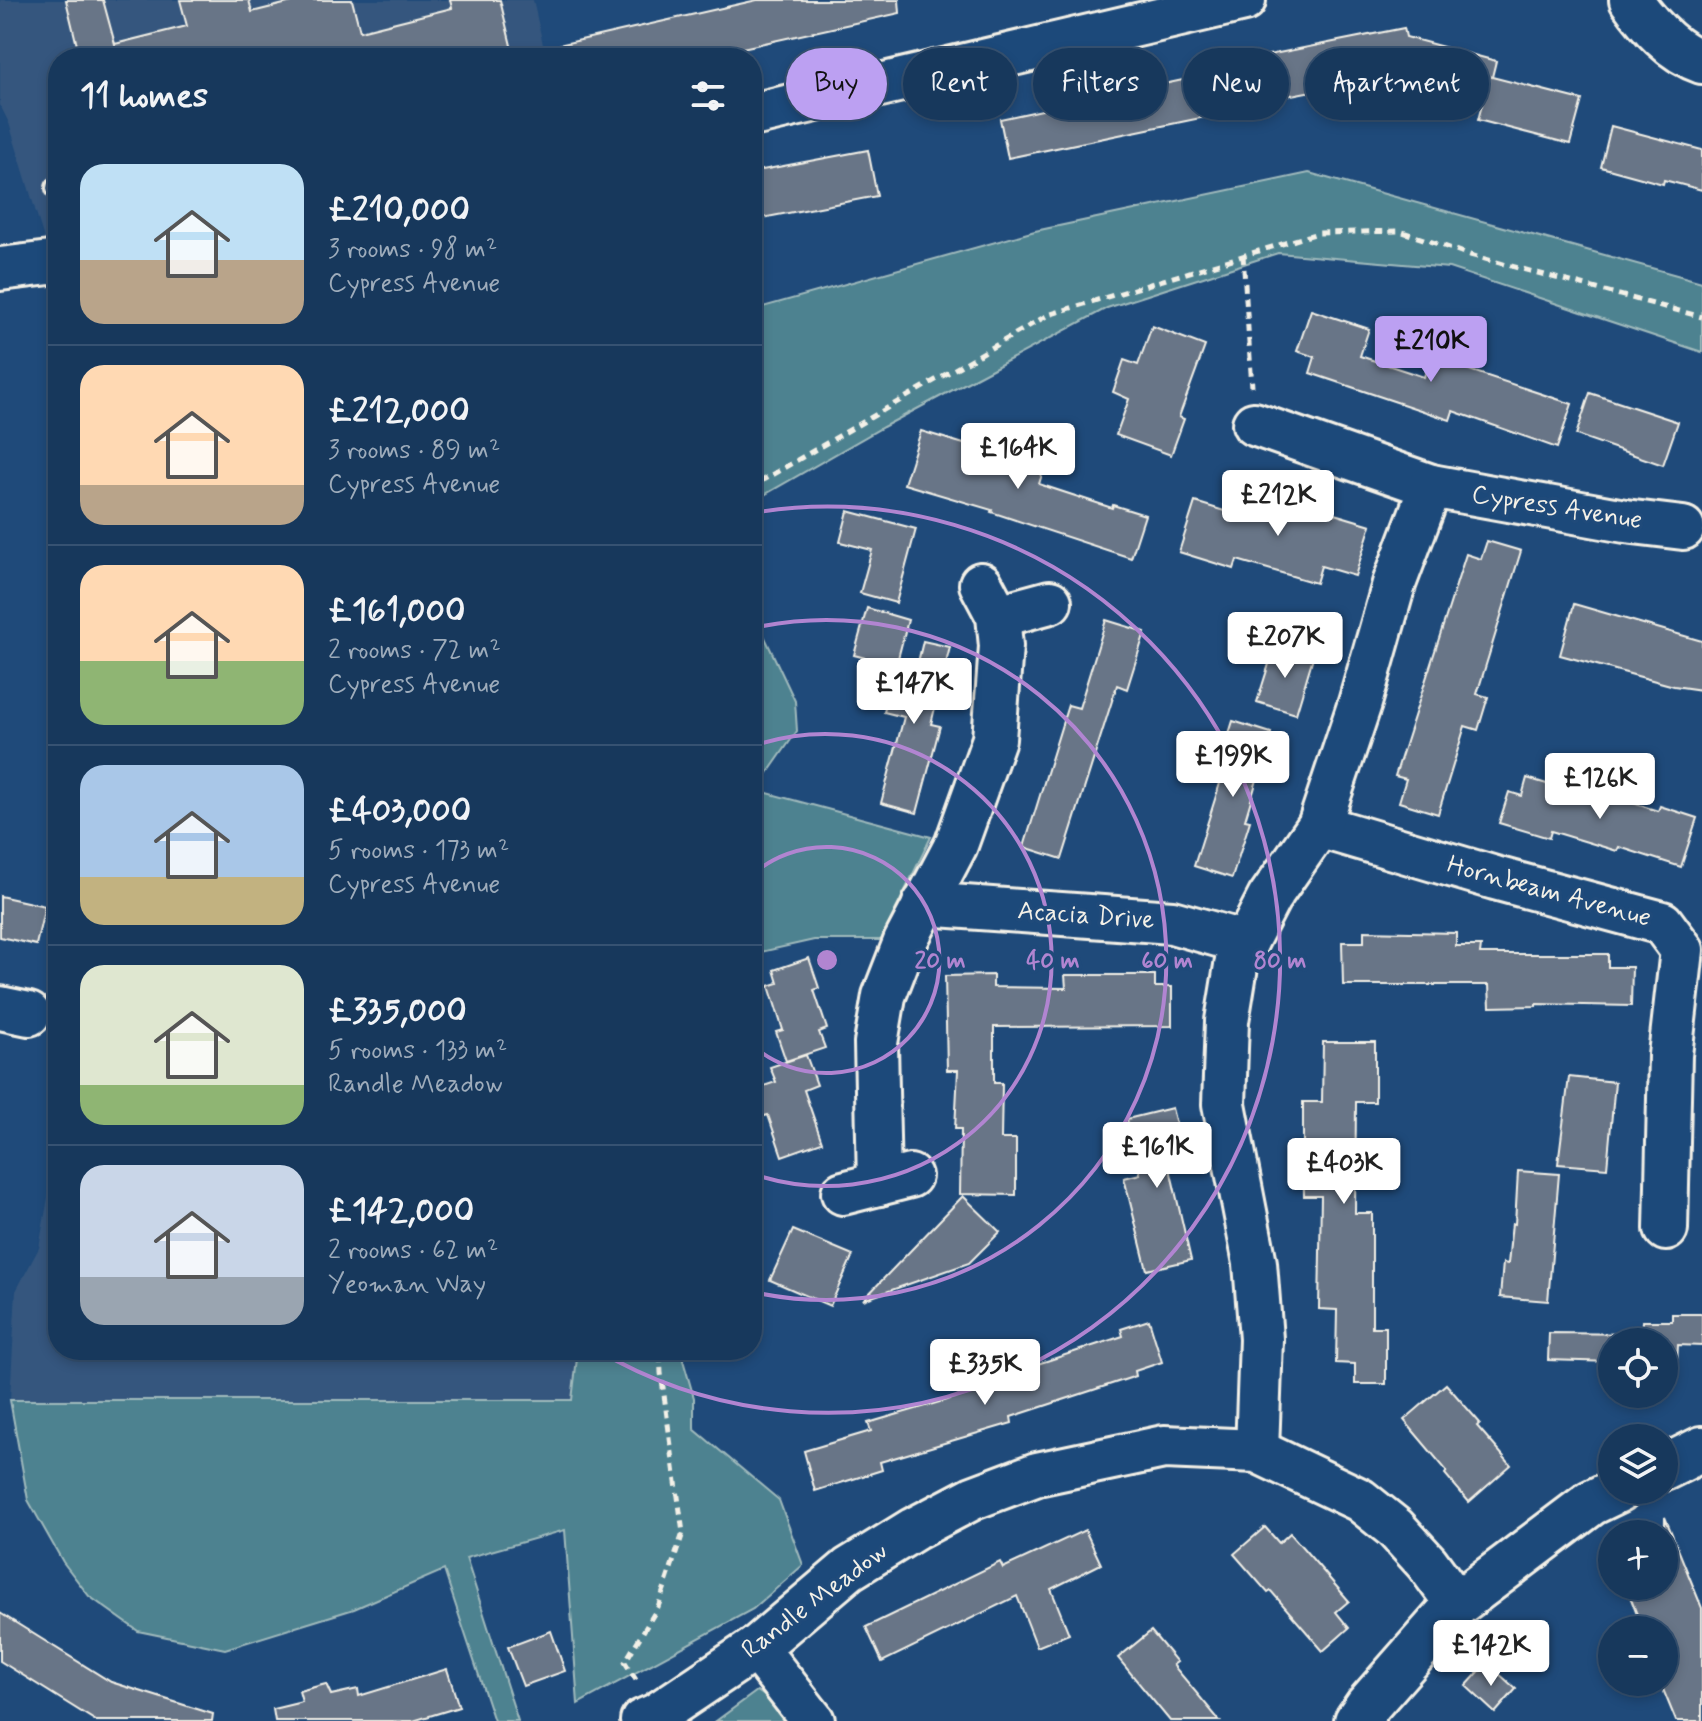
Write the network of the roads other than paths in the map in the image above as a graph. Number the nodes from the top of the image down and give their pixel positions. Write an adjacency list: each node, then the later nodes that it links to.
1 (1244, 0): 4 (street)
2 (1631, 0): 3 (street)
3 (1702, 62)
4 (762, 113)
5 (48, 263): 6 (street)
6 (0, 269)
7 (1254, 424): 8 (street, Cypress Avenue)
8 (1431, 486): 9 (street, Cypress Avenue); 11 (street)
9 (1683, 528)
10 (1050, 602): 12 (street)
11 (1319, 826): 13 (street); 15 (street, Hornbeam Avenue)
12 (924, 904): 13 (street, Acacia Drive); 14 (street)
13 (1246, 943): 17 (street)
14 (877, 1185)
15 (1666, 1229)
16 (1702, 1449): 18 (street)
17 (1257, 1451): 20 (street, Randle Meadow); 21 (street, Randle Meadow)
18 (1678, 1461)
19 (1598, 1500): 20 (street)
20 (1457, 1604): 24 (street)
21 (756, 1648): 22 (street, Randle Meadow); 23 (street)
22 (649, 1718)
23 (813, 1721)
24 (1357, 1721)

